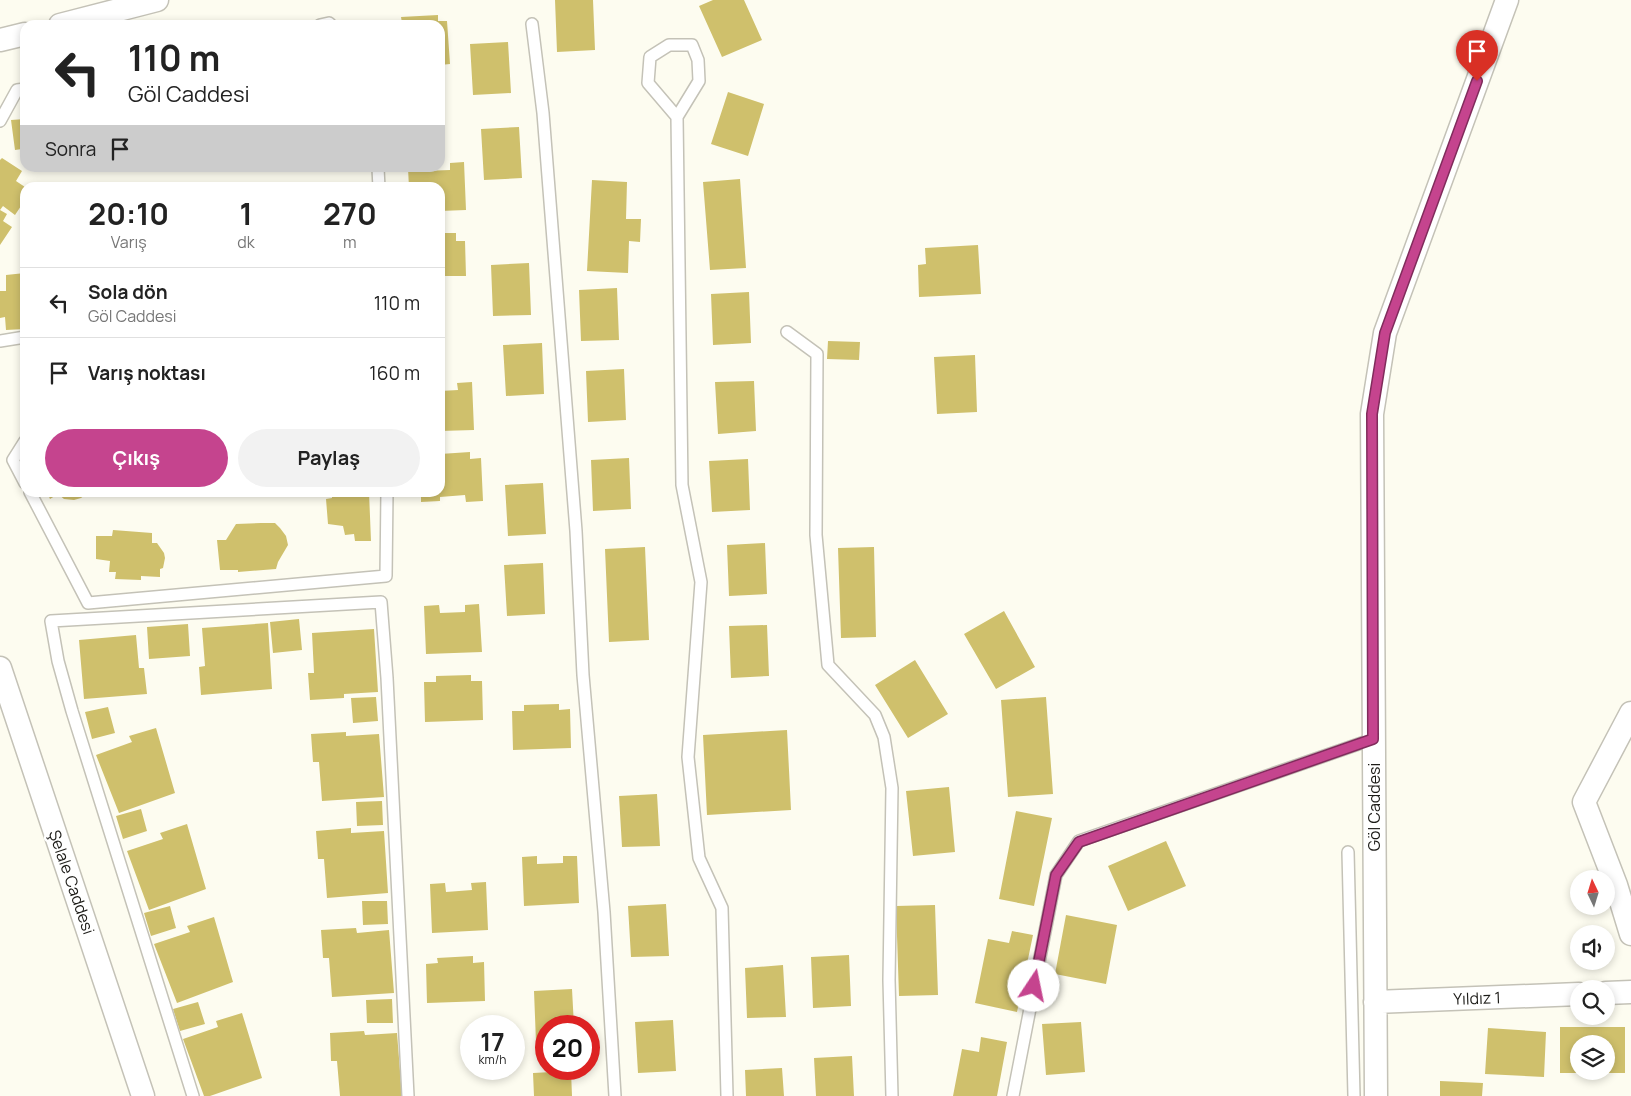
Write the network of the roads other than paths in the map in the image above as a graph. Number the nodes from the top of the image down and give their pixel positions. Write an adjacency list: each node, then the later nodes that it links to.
1 (157, 0): 3 (street)
2 (1508, 0): 19 (street, Göl Caddesi)
3 (79, 20)
4 (532, 24): 29 (lane)
5 (20, 35): 6 (street)
6 (0, 40)
7 (20, 90): 9 (lane)
8 (677, 118): 8 (lane); 30 (lane)
9 (0, 121)
10 (788, 332): 31 (lane)
11 (20, 338): 12 (lane)
12 (0, 341)
13 (20, 449): 14 (lane)
14 (20, 473)
15 (33, 497): 16 (lane)
16 (387, 497)
17 (0, 668): 26 (street, Şelale Caddesi)
18 (1631, 714): 21 (street)
19 (1373, 739): 25 (street, Göl Caddesi); 32 (lane)
20 (1348, 852): 33 (lane)
21 (1631, 934)
22 (1631, 992): 23 (street)
23 (1615, 993)
24 (1570, 994): 25 (street, Yıldız 1)
25 (1375, 1002): 34 (street, Göl Caddesi)
26 (144, 1096)
27 (193, 1096): 28 (lane)
28 (408, 1096)
29 (615, 1096)
30 (726, 1096)
31 (892, 1096)
32 (1013, 1096)
33 (1354, 1096)
34 (1376, 1096)

